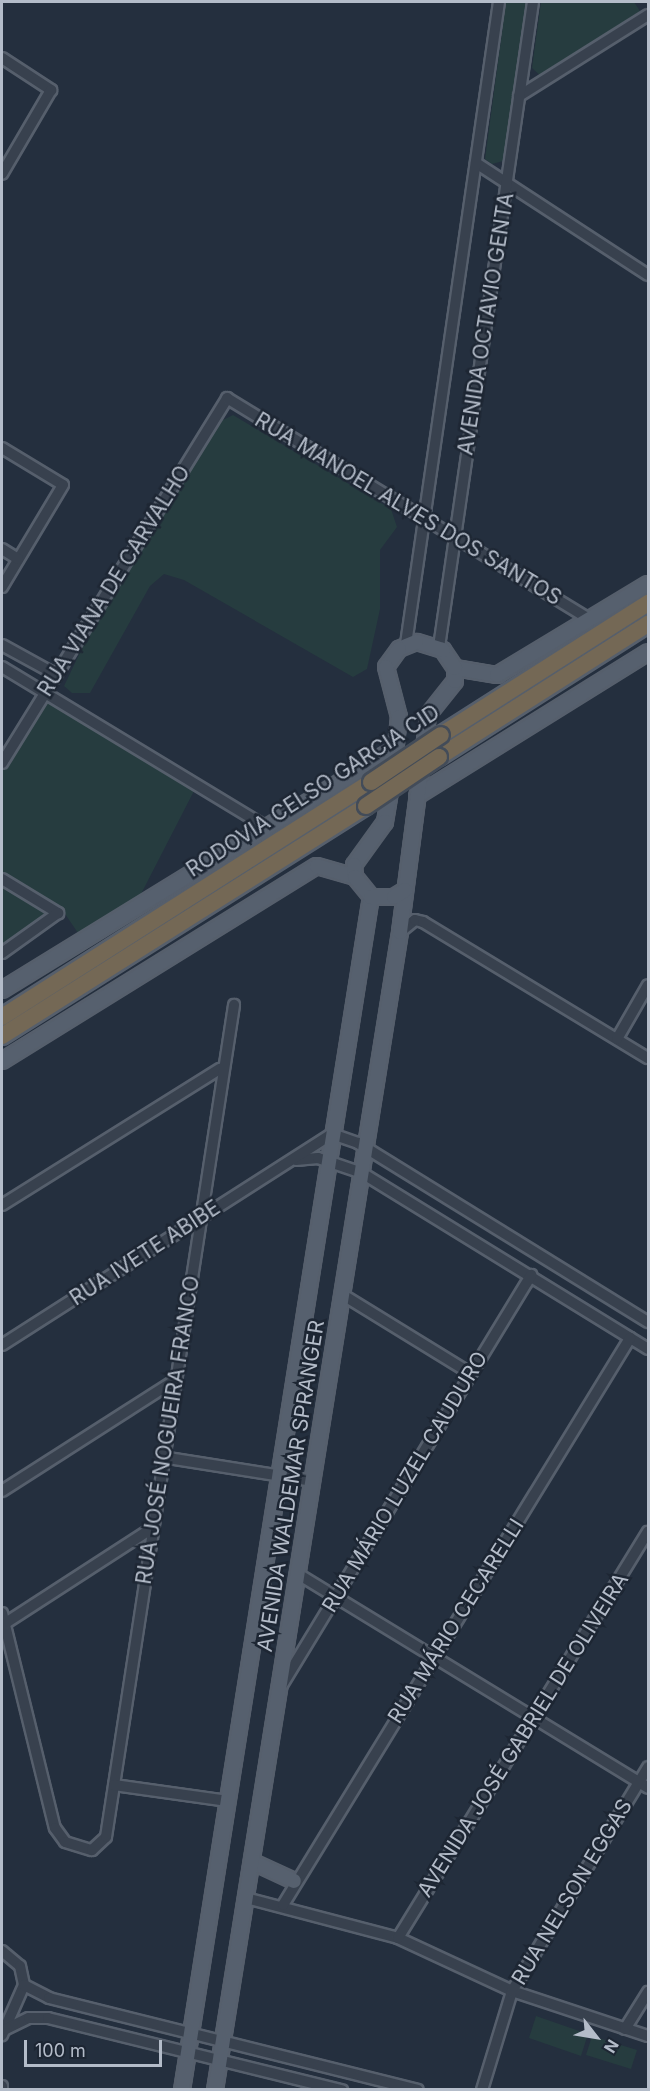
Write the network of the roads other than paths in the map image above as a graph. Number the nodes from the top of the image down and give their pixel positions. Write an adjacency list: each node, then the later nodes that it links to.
1 (499, 2): 6 (street, AVENIDA OCTAVIO GENTA)
2 (533, 2): 5 (street, AVENIDA OCTAVIO GENTA)
3 (648, 15): 5 (street)
4 (2, 58): 7 (street)
5 (519, 96): 8 (street, AVENIDA OCTAVIO GENTA)
6 (476, 163): 8 (street); 12 (street, AVENIDA OCTAVIO GENTA)
7 (2, 174)
8 (508, 182): 9 (street); 13 (street, AVENIDA OCTAVIO GENTA)
9 (648, 275)
10 (227, 399): 12 (street, RUA MANOEL ALVES DOS SANTOS); 27 (street, RUA VIANA DE CARVALHO)
11 (2, 448): 15 (street)
12 (421, 517): 13 (street, RUA MANOEL ALVES DOS SANTOS); 21 (street, AVENIDA OCTAVIO GENTA)
13 (453, 537): 19 (street, RUA MANOEL ALVES DOS SANTOS); 23 (street, AVENIDA OCTAVIO GENTA)
14 (2, 549): 15 (street)
15 (18, 559): 17 (street)
16 (648, 584): 19 (main road)
17 (2, 587)
18 (648, 603): 42 (highway, RODOVIA CELSO GARCIA CID, bridge)
19 (590, 620): 26 (main road)
20 (648, 624): 43 (highway, RODOVIA CELSO GARCIA CID, bridge)
21 (406, 644): 23 (main road); 29 (main road)
22 (2, 645): 27 (street)
23 (439, 647): 26 (main road)
24 (648, 652): 31 (main road)
25 (2, 667): 28 (street)
26 (455, 668): 31 (main road, AVENIDA WALDEMAR SPRANGER)
27 (55, 674): 28 (street, RUA VIANA DE CARVALHO)
28 (45, 691): 30 (street, RUA VIANA DE CARVALHO); 32 (street)
29 (396, 748): 32 (main road); 33 (main road)
30 (2, 764)
31 (417, 796): 35 (main road, AVENIDA WALDEMAR SPRANGER)
32 (266, 827): 40 (main road)
33 (355, 877): 36 (main road); 46 (main road)
34 (2, 879): 38 (street)
35 (405, 890): 36 (main road); 37 (main road, AVENIDA WALDEMAR SPRANGER)
36 (371, 897): 48 (main road, AVENIDA WALDEMAR SPRANGER)
37 (400, 932): 44 (street); 49 (main road, AVENIDA WALDEMAR SPRANGER)
38 (2, 953)
39 (648, 984): 44 (street)
40 (2, 990)
41 (234, 1005): 47 (street, RUA JOSÉ NOGUEIRA FRANCO)
42 (2, 1017)
43 (2, 1036)
44 (617, 1039): 45 (street)
45 (648, 1058)
46 (2, 1061)
47 (220, 1069): 53 (street); 54 (street, RUA JOSÉ NOGUEIRA FRANCO)
48 (332, 1134): 49 (street); 50 (main road, AVENIDA WALDEMAR SPRANGER); 51 (street, RUA IVETE ABIBE)
49 (365, 1148): 52 (main road, AVENIDA WALDEMAR SPRANGER); 57 (street)
50 (328, 1160): 51 (street, RUA IVETE ABIBE); 52 (street); 64 (main road, AVENIDA WALDEMAR SPRANGER)
51 (288, 1162): 54 (street, RUA IVETE ABIBE)
52 (362, 1173): 55 (street); 56 (main road, AVENIDA WALDEMAR SPRANGER)
53 (2, 1205)
54 (202, 1216): 59 (street, RUA IVETE ABIBE); 62 (street, RUA JOSÉ NOGUEIRA FRANCO)
55 (531, 1275): 58 (street); 61 (street, RUA MÁRIO LUZEL CAUDURO)
56 (343, 1295): 61 (street); 65 (main road, AVENIDA WALDEMAR SPRANGER)
57 (648, 1322)
58 (630, 1338): 60 (street); 72 (street, RUA MÁRIO CECARELLI)
59 (2, 1345)
60 (648, 1349)
61 (470, 1373): 70 (street, RUA MÁRIO LUZEL CAUDURO)
62 (174, 1381): 63 (street, RUA JOSÉ NOGUEIRA FRANCO); 66 (street)
63 (162, 1457): 64 (street); 67 (street, RUA JOSÉ NOGUEIRA FRANCO)
64 (280, 1475): 65 (street); 78 (main road, AVENIDA WALDEMAR SPRANGER)
65 (313, 1481): 69 (main road, AVENIDA WALDEMAR SPRANGER)
66 (2, 1491)
67 (151, 1528): 71 (street); 76 (street, RUA JOSÉ NOGUEIRA FRANCO)
68 (648, 1532): 74 (street, AVENIDA JOSÉ GABRIEL DE OLIVEIRA)
69 (298, 1574): 70 (street); 73 (main road, AVENIDA WALDEMAR SPRANGER)
70 (336, 1595): 72 (street); 73 (street, RUA MÁRIO LUZEL CAUDURO)
71 (3, 1618): 76 (street, RUA JOSÉ NOGUEIRA FRANCO)
72 (436, 1656): 74 (street); 80 (street, RUA MÁRIO CECARELLI)
73 (279, 1689): 79 (main road, AVENIDA WALDEMAR SPRANGER)
74 (536, 1715): 77 (street); 83 (street, AVENIDA JOSÉ GABRIEL DE OLIVEIRA)
75 (648, 1767): 77 (street, RUA NELSON EGGAS)
76 (114, 1785): 78 (street)
77 (644, 1785): 86 (street, RUA NELSON EGGAS)
78 (228, 1801): 90 (main road, AVENIDA WALDEMAR SPRANGER)
79 (253, 1862): 80 (main road); 81 (main road, AVENIDA WALDEMAR SPRANGER)
80 (294, 1881): 82 (street, RUA MÁRIO CECARELLI)
81 (246, 1898): 82 (street); 92 (main road, AVENIDA WALDEMAR SPRANGER)
82 (284, 1905): 83 (street)
83 (398, 1938): 86 (street)
84 (2, 1951): 85 (street)
85 (24, 1985): 89 (street); 90 (street)
86 (512, 1991): 88 (street); 99 (street, RUA NELSON EGGAS)
87 (648, 1992): 88 (street)
88 (625, 2029): 91 (street)
89 (4, 2032): 93 (street)
90 (191, 2034): 92 (street); 93 (main road, AVENIDA WALDEMAR SPRANGER)
91 (648, 2036)
92 (223, 2042): 94 (main road, AVENIDA WALDEMAR SPRANGER); 98 (street)
93 (188, 2052): 94 (street); 96 (main road, AVENIDA WALDEMAR SPRANGER)
94 (220, 2059): 95 (street); 97 (main road, AVENIDA WALDEMAR SPRANGER)
95 (336, 2089)
96 (182, 2090)
97 (215, 2090)
98 (418, 2090)
99 (482, 2090)

